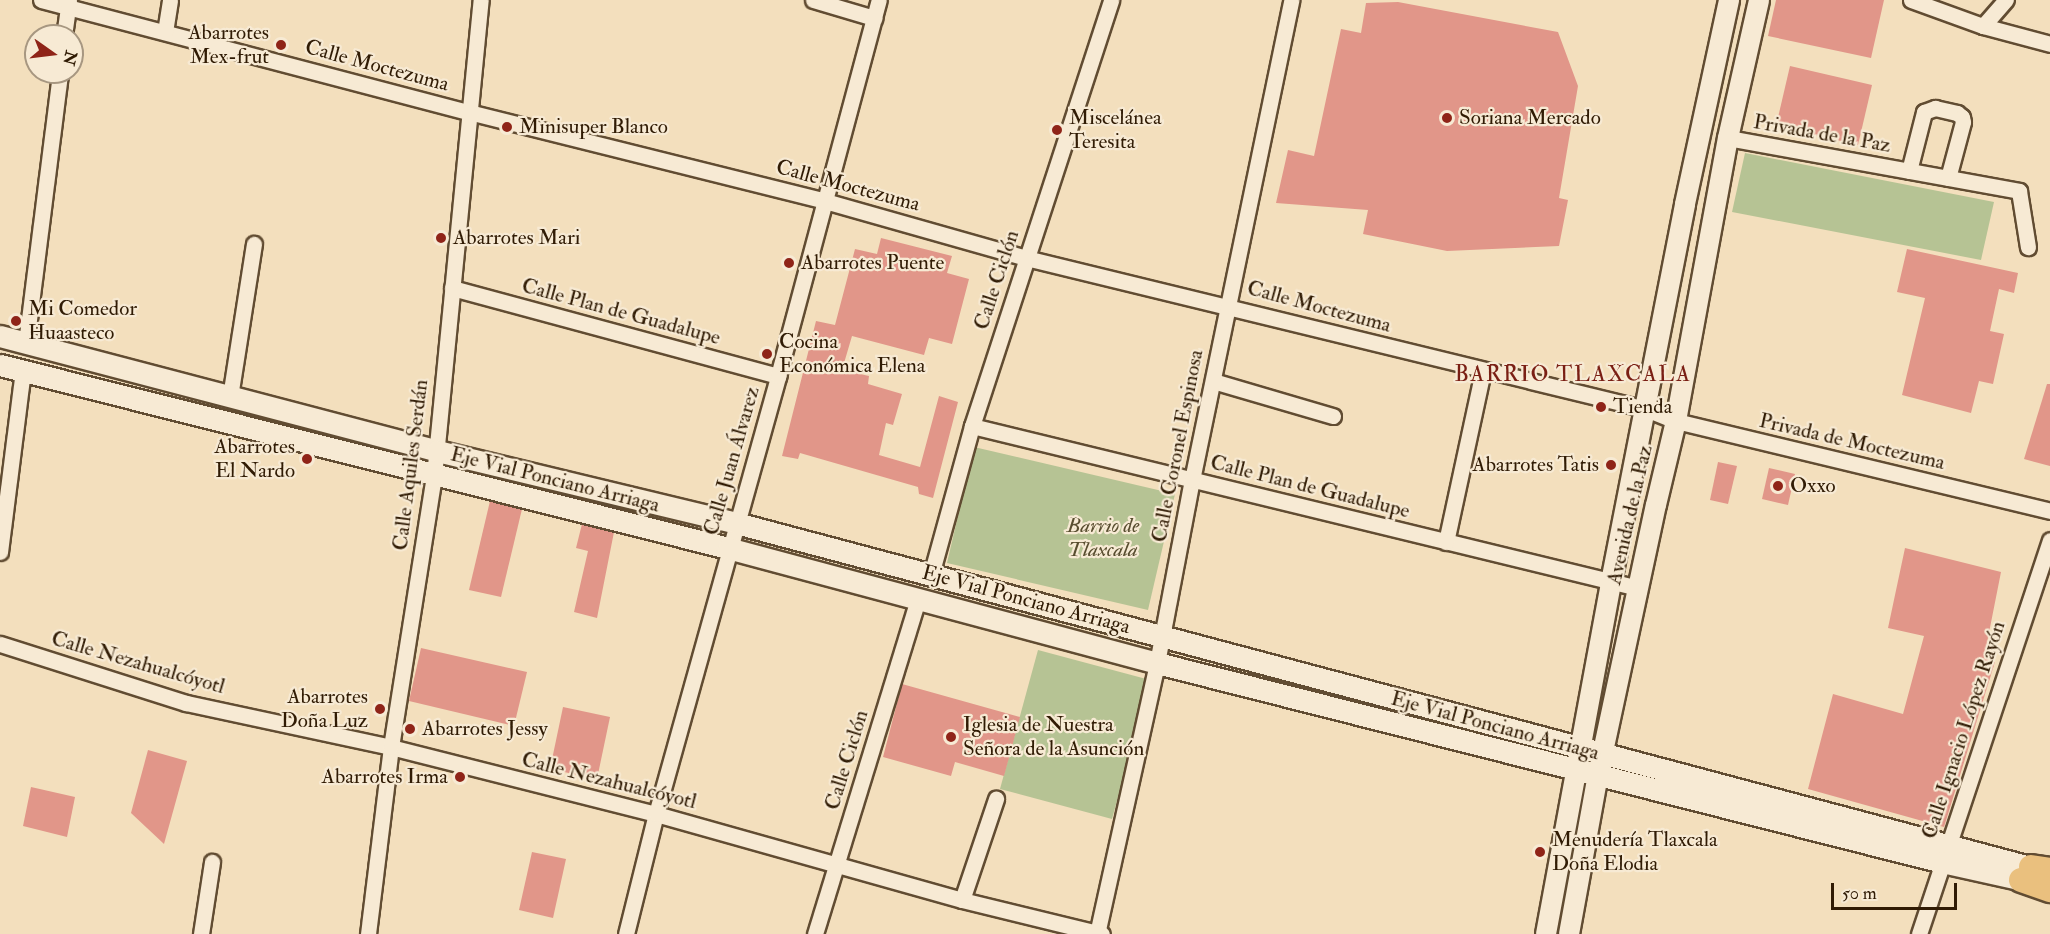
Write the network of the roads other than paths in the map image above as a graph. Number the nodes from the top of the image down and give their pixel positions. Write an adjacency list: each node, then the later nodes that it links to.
1 (41, 0): 12 (street, Calle Moctezuma)
2 (170, 0): 16 (street)
3 (481, 0): 19 (street, Calle Aquiles Serdán)
4 (813, 0): 13 (street)
5 (879, 0): 13 (street, Calle Juan Álvarez)
6 (1111, 0): 26 (street, Calle Ciclón)
7 (1291, 0): 28 (street, Calle Coronel Espinosa)
8 (1729, 0): 37 (street, Avenida de la Paz)
9 (1759, 0): 20 (street, Avenida de la Paz)
10 (1911, 0): 15 (street)
11 (2006, 0): 15 (street)
12 (68, 3): 14 (street); 16 (street, Calle Moctezuma)
13 (874, 18): 23 (street, Calle Juan Álvarez)
14 (65, 24)
15 (1983, 26): 17 (street)
16 (165, 32): 19 (street, Calle Moctezuma)
17 (2050, 44)
18 (58, 84): 30 (street)
19 (469, 112): 23 (street, Calle Moctezuma); 27 (street, Calle Aquiles Serdán)
20 (1728, 138): 21 (street, Privada de la Paz); 39 (street, Avenida de la Paz)
21 (1909, 171): 22 (street, Privada de la Paz); 22 (street, Privada de la Paz)
22 (1948, 178): 25 (street, Privada de la Paz)
23 (825, 201): 26 (street, Calle Moctezuma); 34 (street, Calle Juan Álvarez)
24 (254, 244): 36 (street)
25 (2028, 247)
26 (1026, 258): 28 (street, Calle Moctezuma); 40 (street, Calle Ciclón)
27 (452, 288): 34 (street, Calle Plan de Guadalupe); 41 (street, Calle Aquiles Serdán)
28 (1228, 305): 33 (street, Calle Moctezuma); 35 (street, Calle Coronel Espinosa)
29 (0, 336): 30 (main road, Eje Vial Ponciano Arriaga)
30 (26, 343): 36 (main road, Eje Vial Ponciano Arriaga)
31 (0, 365): 32 (main road, Eje Vial Ponciano Arriaga)
32 (23, 371): 42 (main road, Eje Vial Ponciano Arriaga); 51 (street)
33 (1483, 371): 37 (street, Calle Moctezuma); 49 (street)
34 (778, 376): 47 (street, Calle Juan Álvarez)
35 (1213, 381): 38 (street); 43 (street, Calle Coronel Espinosa)
36 (230, 397): 41 (main road, Eje Vial Ponciano Arriaga)
37 (1646, 409): 39 (street, Privada de Moctezuma); 44 (street, Avenida de la Paz)
38 (1333, 416)
39 (1676, 422): 45 (street, Avenida de la Paz); 46 (street, Privada de Moctezuma)
40 (972, 426): 43 (street, Calle Plan de Guadalupe); 52 (street, Calle Ciclón)
41 (436, 451): 42 (street, Calle Aquiles Serdán); 47 (main road, Eje Vial Ponciano Arriaga)
42 (434, 476): 50 (main road, Eje Vial Ponciano Arriaga); 59 (street, Calle Aquiles Serdán)
43 (1191, 480): 49 (street, Calle Plan de Guadalupe); 56 (street, Calle Coronel Espinosa)
44 (1627, 500): 45 (street); 53 (street, Avenida de la Paz)
45 (1656, 505): 54 (street, Avenida de la Paz)
46 (2050, 511)
47 (736, 524): 50 (street, Calle Juan Álvarez); 52 (main road, Eje Vial Ponciano Arriaga)
48 (2050, 540): 64 (street, Calle Ignacio López Rayón)
49 (1446, 542): 53 (street, Calle Plan de Guadalupe)
50 (729, 548): 55 (main road, Eje Vial Ponciano Arriaga); 63 (street, Calle Juan Álvarez)
51 (0, 552)
52 (931, 575): 56 (main road, Eje Vial Ponciano Arriaga)
53 (1611, 582): 54 (street, Calle Plan de Guadalupe); 60 (street, Avenida de la Paz)
54 (1638, 588): 61 (street, Avenida de la Paz)
55 (918, 599): 58 (main road, Eje Vial Ponciano Arriaga); 66 (street, Calle Ciclón)
56 (1162, 637): 58 (street, Calle Coronel Espinosa); 60 (main road, Eje Vial Ponciano Arriaga)
57 (0, 644): 59 (street, Calle Nezahualcóyotl)
58 (1157, 663): 60 (main road, Eje Vial Ponciano Arriaga); 74 (street, Calle Coronel Espinosa)
59 (391, 747): 63 (street, Calle Nezahualcóyotl); 71 (street, Calle Aquiles Serdán)
60 (1579, 759): 61 (main road, Eje Vial Ponciano Arriaga); 75 (street, Avenida de la Paz)
61 (1601, 765): 64 (main road, Eje Vial Ponciano Arriaga); 76 (street, Avenida de la Paz)
62 (996, 798): 69 (street)
63 (656, 814): 66 (street, Calle Nezahualcóyotl); 72 (street, Calle Juan Álvarez)
64 (1945, 855): 67 (main road, Eje Vial Ponciano Arriaga); 77 (street, Calle Ignacio López Rayón)
65 (212, 862): 70 (street)
66 (837, 865): 69 (street, Calle Nezahualcóyotl); 73 (street, Calle Ciclón)
67 (2038, 872): 68 (main road)
68 (2050, 888)
69 (962, 900): 74 (street, Calle Nezahualcóyotl)
70 (201, 934)
71 (368, 934)
72 (626, 934)
73 (815, 934)
74 (1099, 934)
75 (1546, 934)
76 (1569, 934)
77 (1919, 934)

